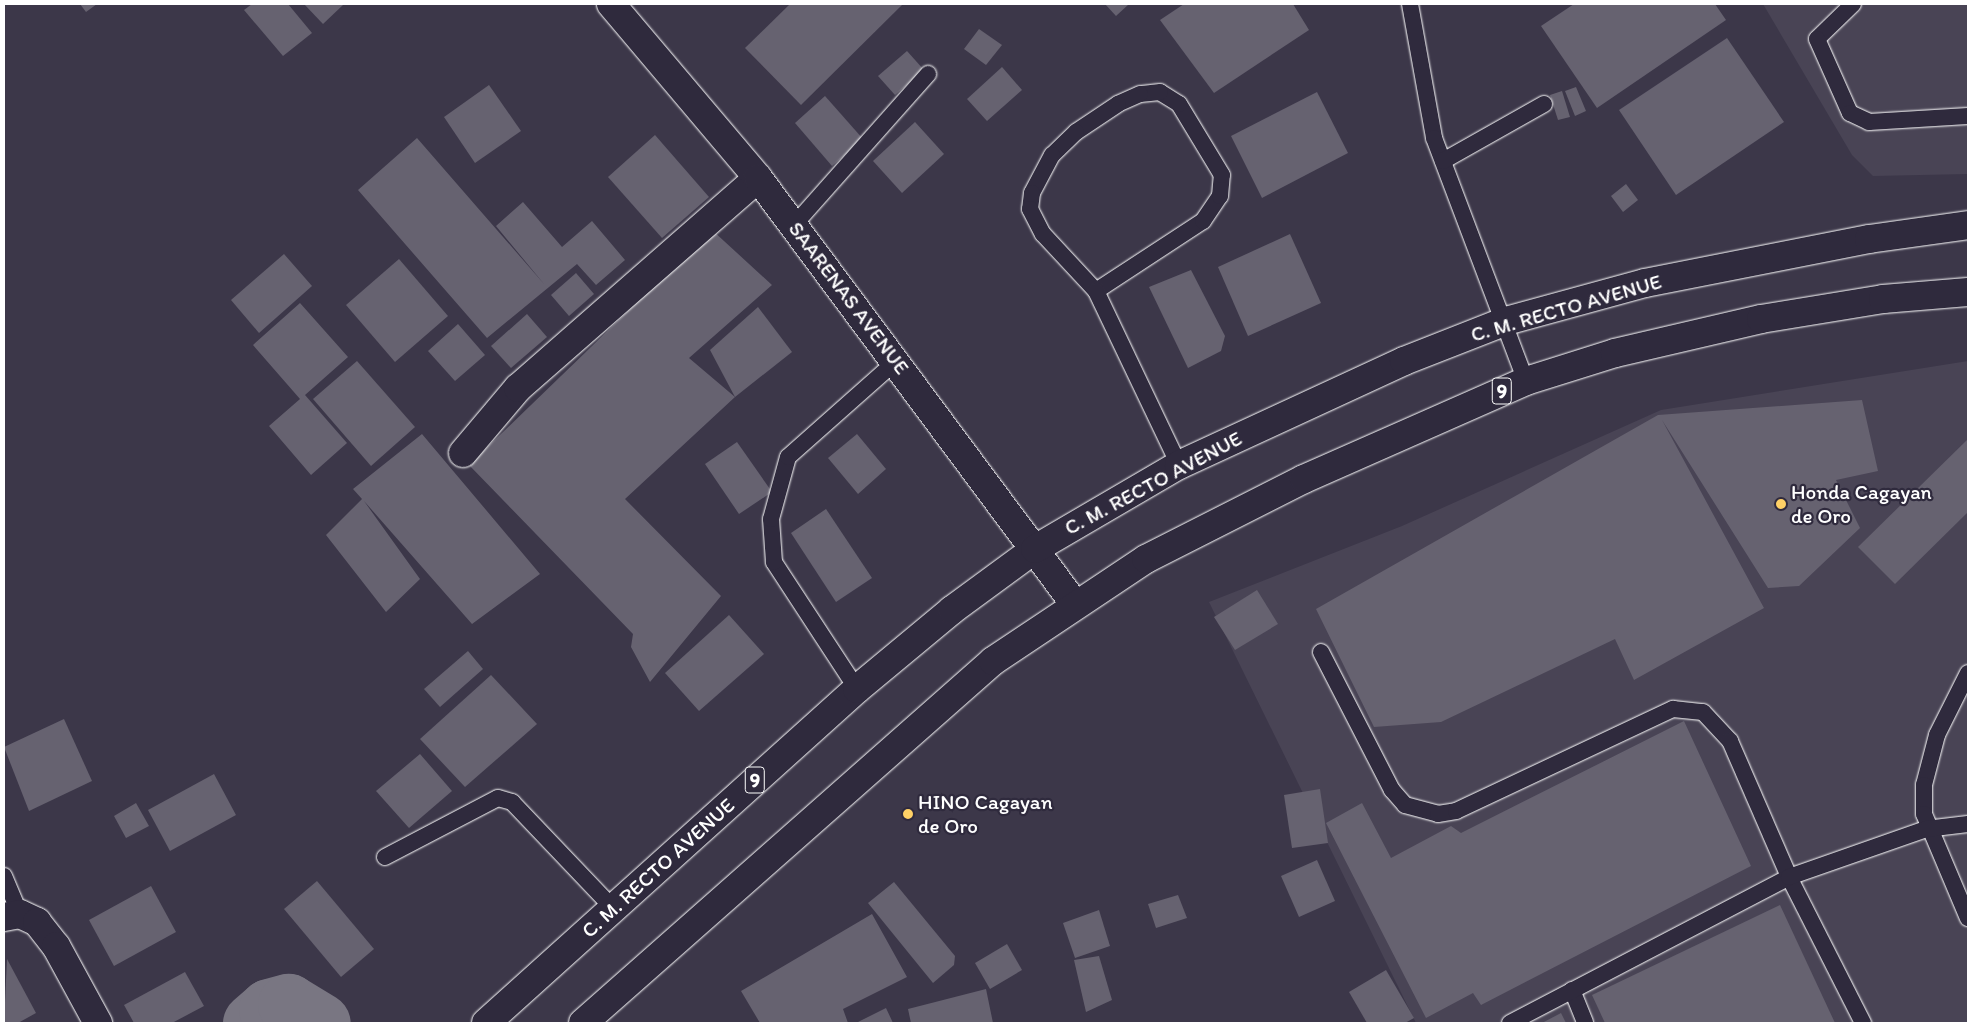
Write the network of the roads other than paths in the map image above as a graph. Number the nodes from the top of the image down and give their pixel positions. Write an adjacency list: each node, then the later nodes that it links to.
1 (611, 4): 8 (main road, SAARENAS AVENUE)
2 (1410, 4): 7 (lane)
3 (1853, 4): 6 (lane)
4 (928, 74): 9 (lane)
5 (1544, 104): 7 (lane)
6 (1968, 116)
7 (1443, 161): 13 (lane)
8 (758, 178): 9 (main road, SAARENAS AVENUE); 16 (main road)
9 (794, 225): 14 (main road, SAARENAS AVENUE)
10 (1968, 225): 13 (main road, C. M. RECTO AVENUE / 9)
11 (1096, 291): 11 (lane); 17 (lane)
12 (1968, 292): 15 (main road, 9)
13 (1506, 321): 15 (lane); 17 (main road, C. M. RECTO AVENUE / 9)
14 (896, 361): 18 (main road, SAARENAS AVENUE); 22 (lane)
15 (1526, 381): 19 (main road, 9)
16 (463, 454)
17 (1179, 465): 18 (main road, C. M. RECTO AVENUE / 9)
18 (1035, 549): 19 (main road, SAARENAS AVENUE); 22 (main road, C. M. RECTO AVENUE / 9)
19 (1074, 603): 34 (main road, 9)
20 (1321, 652): 27 (lane)
21 (1968, 673): 24 (lane)
22 (857, 689): 28 (main road, C. M. RECTO AVENUE / 9)
23 (1968, 824): 24 (lane)
24 (1926, 829): 27 (lane); 30 (lane)
25 (385, 857): 28 (lane)
26 (4, 876): 29 (lane)
27 (1789, 877): 31 (lane); 37 (lane)
28 (612, 908): 33 (main road, C. M. RECTO AVENUE / 9)
29 (12, 916): 32 (main road)
30 (1968, 918)
31 (1572, 990): 35 (lane); 36 (lane)
32 (98, 1023)
33 (486, 1023)
34 (583, 1023)
35 (1510, 1023)
36 (1585, 1023)
37 (1863, 1023)

